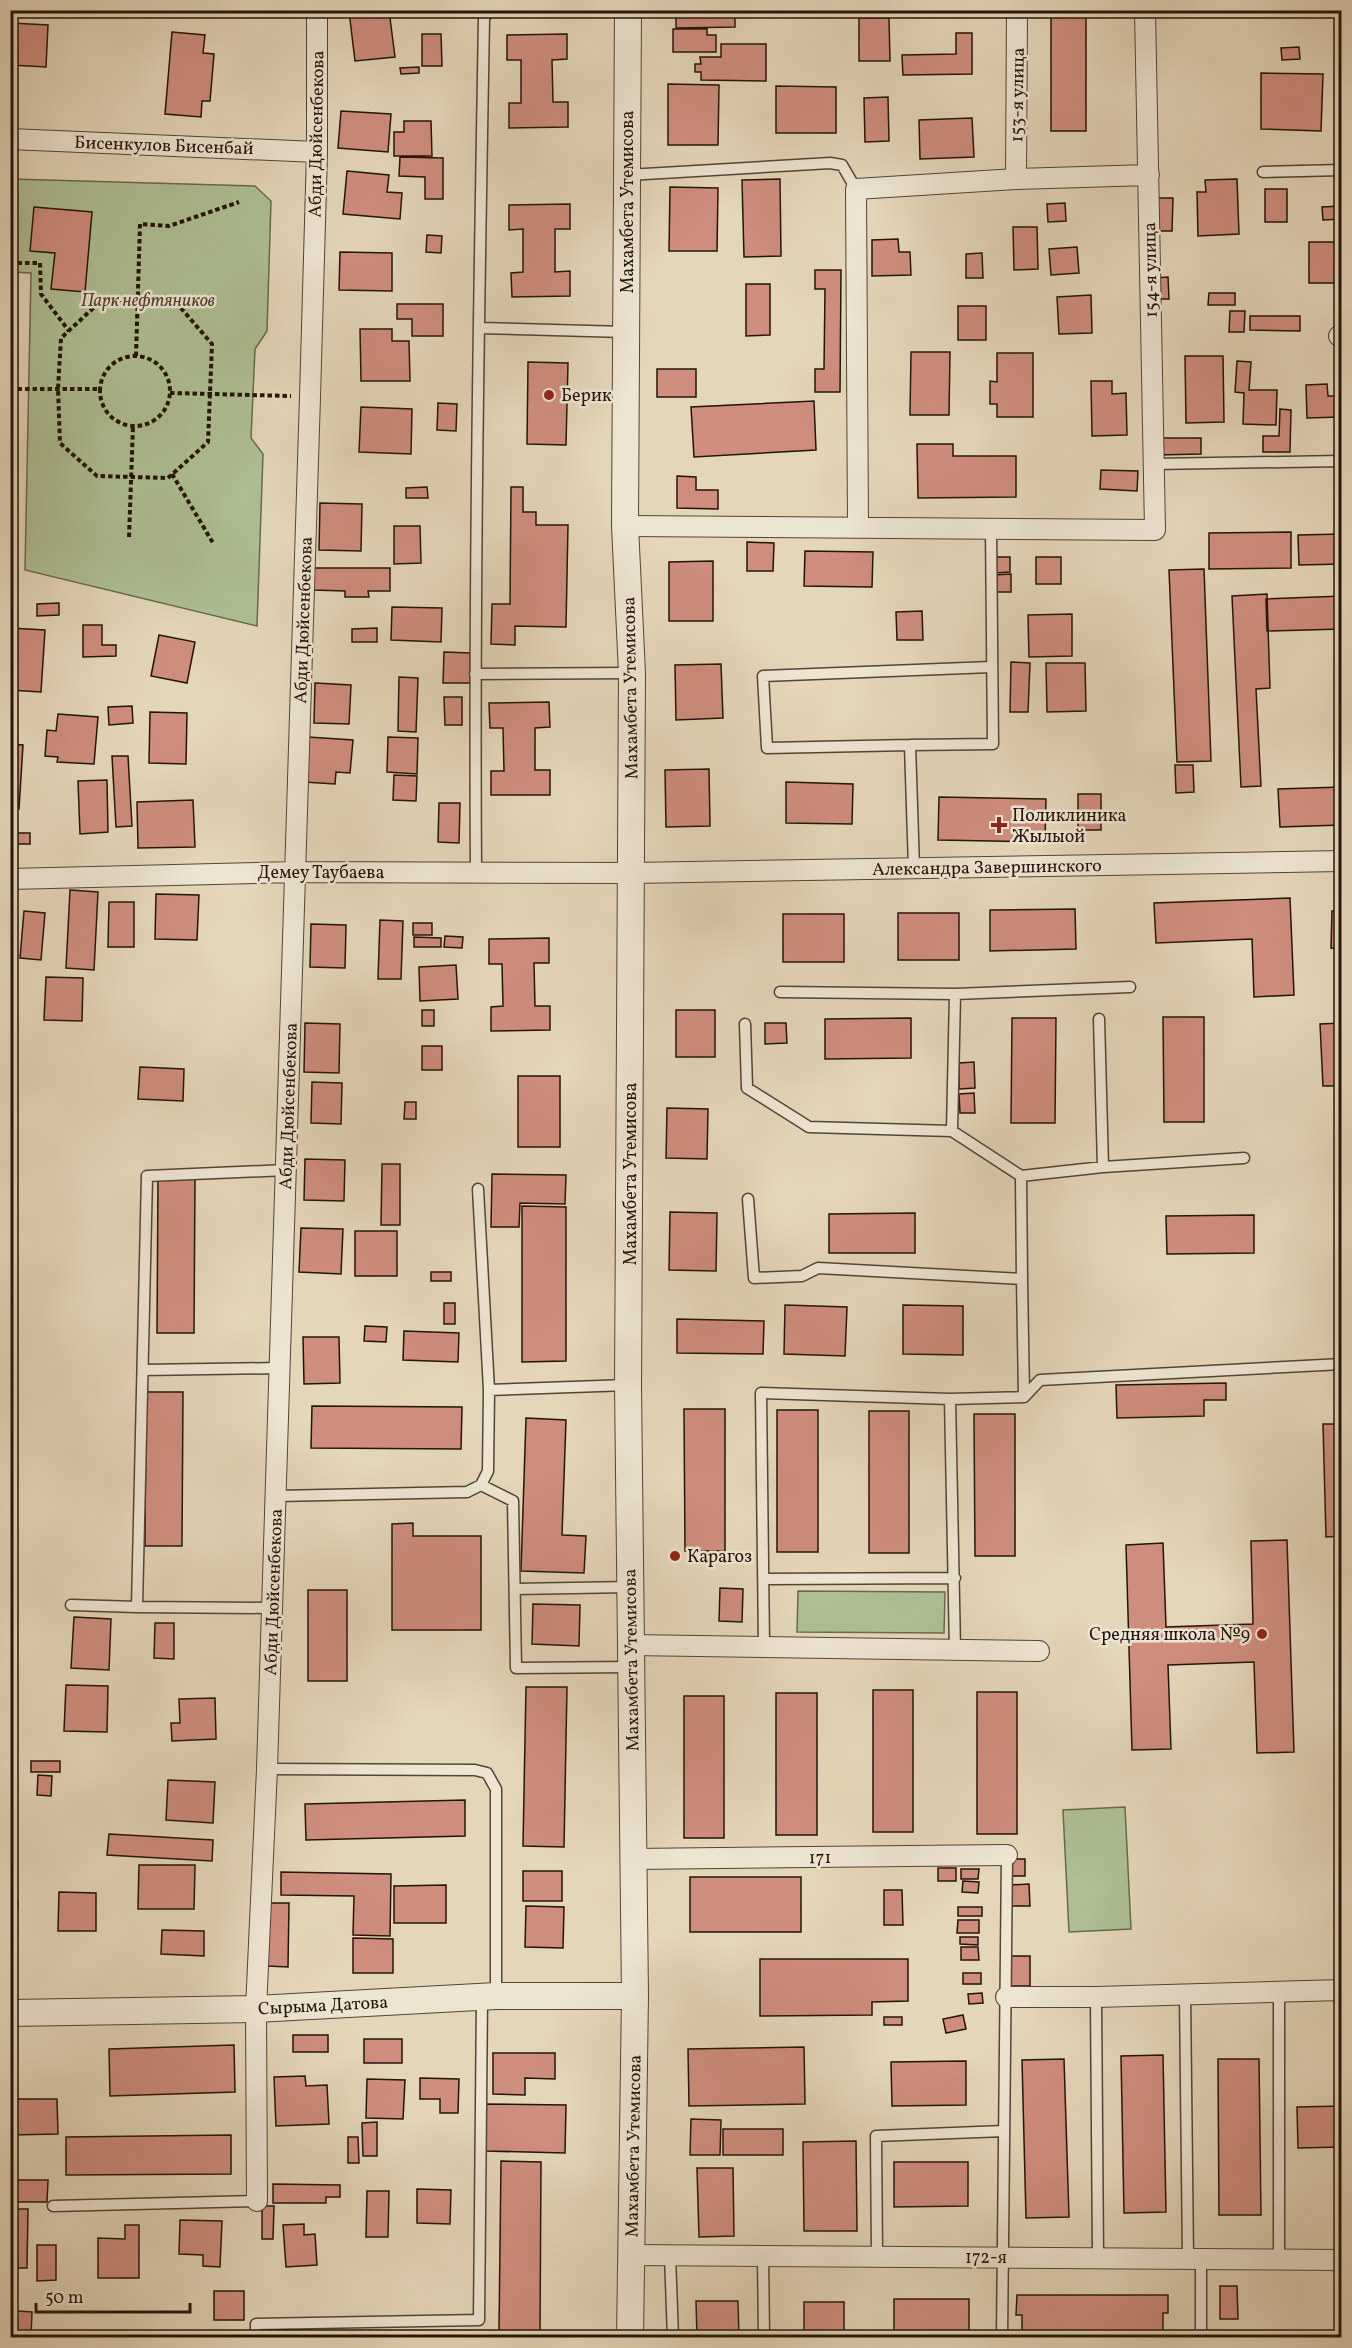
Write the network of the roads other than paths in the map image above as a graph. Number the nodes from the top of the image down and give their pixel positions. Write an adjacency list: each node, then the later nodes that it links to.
1 (317, 10): 7 (street, Абди Дюйсенбекова)
2 (490, 10): 14 (lane)
3 (628, 10): 10 (street, Махамбета Утемисова)
4 (1017, 10): 12 (street, 153-я улица)
5 (1145, 10): 11 (street, 154-я улица)
6 (10, 139): 7 (street, Бисенкулов Бисенбай)
7 (317, 152): 27 (street, Абди Дюйсенбекова)
8 (1341, 170): 9 (lane)
9 (1263, 172)
10 (628, 175): 13 (lane); 15 (street, Махамбета Утемисова)
11 (1149, 175): 12 (street); 17 (street, 154-я улица)
12 (1016, 179): 13 (street)
13 (856, 189): 19 (street)
14 (478, 328): 15 (lane); 23 (lane)
15 (627, 332): 18 (street, Махамбета Утемисова)
16 (1341, 461): 17 (lane)
17 (1154, 464): 20 (street, 154-я улица)
18 (625, 526): 19 (street); 22 (street, Махамбета Утемисова)
19 (858, 527): 20 (street)
20 (991, 528): 21 (lane)
21 (991, 667): 24 (lane); 24 (lane)
22 (632, 673): 23 (lane); 29 (street, Махамбета Утемисова)
23 (475, 674): 28 (lane)
24 (910, 745): 26 (lane)
25 (1341, 861): 26 (street, Александра Завершинского)
26 (914, 868): 29 (street, Александра Завершинского)
27 (295, 872): 28 (street, Демеу Таубаева); 30 (street, Демеу Таубаева); 39 (street, Абди Дюйсенбекова)
28 (476, 872): 29 (street, Демеу Таубаева)
29 (632, 873): 47 (street, Махамбета Утемисова)
30 (10, 879)
31 (1130, 987): 33 (lane)
32 (780, 992): 33 (lane)
33 (955, 994): 36 (lane)
34 (1099, 1020): 38 (lane)
35 (745, 1024): 36 (lane)
36 (952, 1131): 40 (lane)
37 (1244, 1158): 38 (lane)
38 (1103, 1167): 40 (lane)
39 (286, 1170): 45 (street, Абди Дюйсенбекова); 46 (lane)
40 (1021, 1176): 43 (lane)
41 (478, 1189): 48 (lane)
42 (748, 1198): 43 (lane)
43 (1022, 1279): 49 (lane)
44 (1341, 1364): 49 (lane)
45 (280, 1368): 46 (lane); 52 (street, Абди Дюйсенбекова)
46 (143, 1371): 58 (lane)
47 (628, 1385): 48 (lane); 55 (street, Махамбета Утемисова)
48 (489, 1390): 51 (lane)
49 (1024, 1397): 50 (lane)
50 (950, 1399): 53 (lane); 54 (lane)
51 (482, 1485): 52 (lane); 56 (lane)
52 (276, 1496): 59 (street, Абди Дюйсенбекова)
53 (955, 1578): 54 (lane); 61 (lane)
54 (764, 1579): 60 (lane)
55 (630, 1587): 56 (lane); 63 (street, Махамбета Утемисова)
56 (515, 1589): 63 (lane)
57 (71, 1605): 58 (lane)
58 (137, 1607): 59 (lane)
59 (272, 1608): 64 (street, Абди Дюйсенбекова)
60 (764, 1647): 61 (street); 63 (street)
61 (955, 1650): 62 (street)
62 (1039, 1651)
63 (631, 1656): 66 (street, Махамбета Утемисова)
64 (267, 1769): 71 (lane); 74 (street, Абди Дюйсенбекова)
65 (1007, 1855): 66 (street, 171); 72 (lane)
66 (633, 1859): 70 (street, Махамбета Утемисова)
67 (1341, 1990): 68 (street)
68 (1279, 1992): 69 (street); 86 (lane)
69 (1185, 1995): 73 (street); 85 (lane)
70 (635, 1996): 71 (street, Сырыма Датова); 79 (street, Махамбета Утемисова)
71 (489, 1997): 74 (street, Сырыма Датова); 88 (lane)
72 (1006, 1997): 73 (street); 76 (lane)
73 (1096, 1997): 84 (lane)
74 (256, 2009): 75 (street, Сырыма Датова); 77 (street, Абди Дюйсенбекова)
75 (10, 2013)
76 (1004, 2132): 82 (lane); 83 (lane)
77 (257, 2201): 78 (lane)
78 (53, 2206)
79 (631, 2255): 80 (street, 172-я); 89 (street, Махамбета Утемисова)
80 (670, 2255): 81 (street, 172-я); 90 (lane)
81 (763, 2256): 82 (street, 172-я); 91 (lane)
82 (877, 2256): 83 (street, 172-я)
83 (1003, 2257): 84 (street, 172-я); 92 (lane)
84 (1098, 2258): 85 (street, 172-я)
85 (1194, 2259): 86 (street, 172-я); 93 (lane)
86 (1279, 2260): 87 (street, 172-я)
87 (1341, 2260)
88 (256, 2337)
89 (630, 2337)
90 (673, 2337)
91 (764, 2337)
92 (1002, 2337)
93 (1201, 2337)

